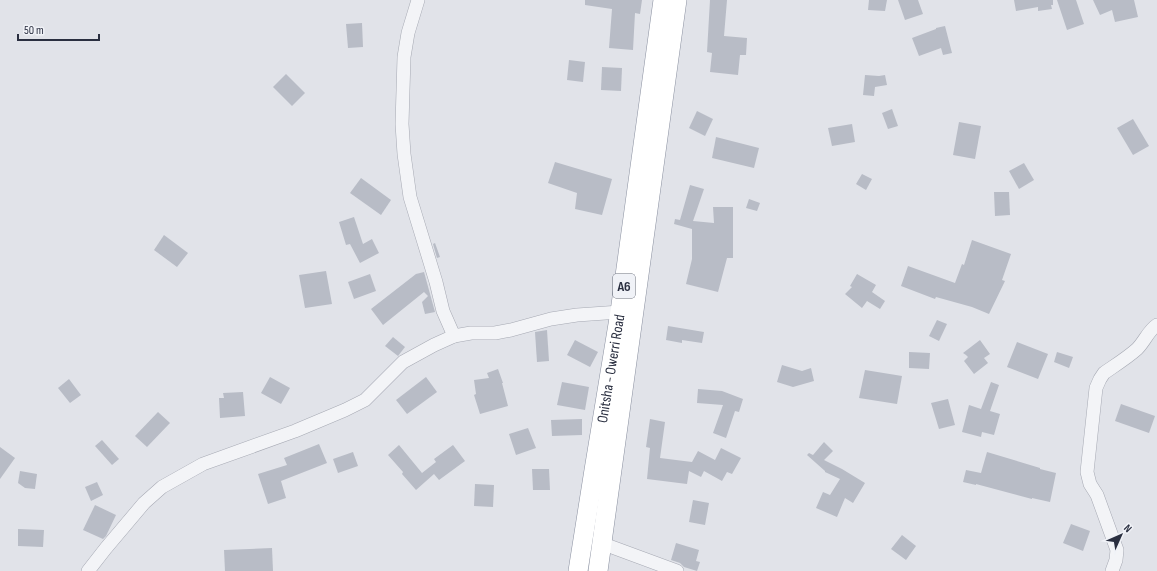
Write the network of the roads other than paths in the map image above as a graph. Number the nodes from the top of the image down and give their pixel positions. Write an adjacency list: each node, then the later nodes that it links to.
1 (418, 0): 6 (street)
2 (663, 0): 4 (highway, Onitsha - Owerri Road / A6)
3 (677, 0): 7 (highway, Onitsha - Owerri Road / A6)
4 (620, 312): 6 (street); 9 (highway, Onitsha - Owerri Road / A6)
5 (1157, 325): 12 (street)
6 (454, 336): 8 (street)
7 (602, 543): 10 (highway, Onitsha - Owerri Road / A6); 11 (street)
8 (88, 571)
9 (578, 571)
10 (598, 571)
11 (677, 571)
12 (1112, 571)

